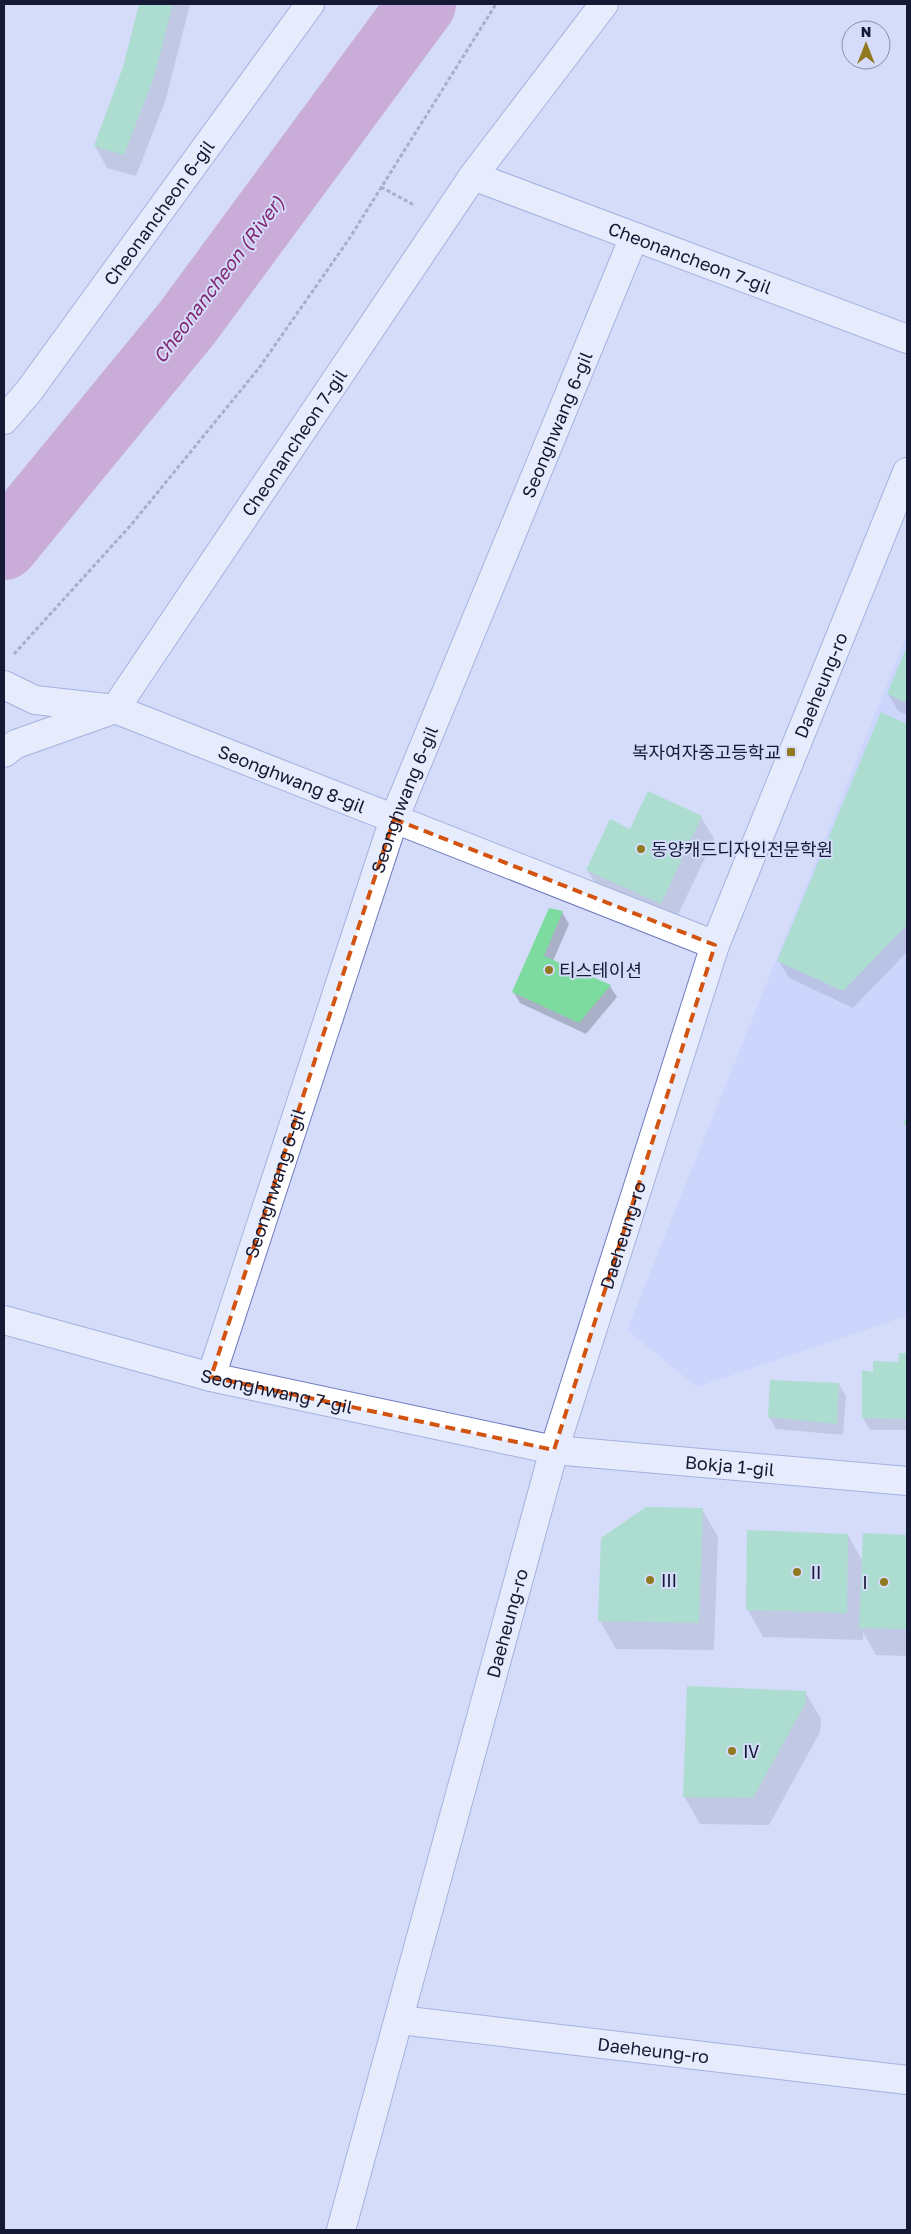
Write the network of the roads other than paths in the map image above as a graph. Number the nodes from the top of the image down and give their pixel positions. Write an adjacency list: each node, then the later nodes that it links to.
1 (310, 4): 6 (street, Cheonancheon 6-gil)
2 (604, 4): 3 (street, Cheonancheon 7-gil)
3 (474, 176): 4 (street, Cheonancheon 7-gil); 9 (street, Cheonancheon 7-gil)
4 (634, 237): 5 (street, Cheonancheon 7-gil); 11 (street, Seonghwang 6-gil)
5 (907, 339)
6 (4, 420)
7 (907, 472): 12 (street, Daeheung-ro)
8 (4, 685): 9 (street, Seonghwang 8-gil)
9 (115, 708): 10 (street); 11 (street, Seonghwang 8-gil)
10 (4, 754)
11 (394, 819): 12 (street, Seonghwang 8-gil); 14 (street, Seonghwang 6-gil)
12 (716, 945): 15 (street, Daeheung-ro)
13 (4, 1320): 14 (street, Seonghwang 7-gil)
14 (210, 1377): 15 (street, Seonghwang 7-gil)
15 (554, 1450): 16 (street, Bokja 1-gil); 17 (street, Daeheung-ro)
16 (907, 1481)
17 (400, 2020): 18 (street, Daeheung-ro); 19 (street, Daeheung-ro)
18 (907, 2080)
19 (341, 2230)

